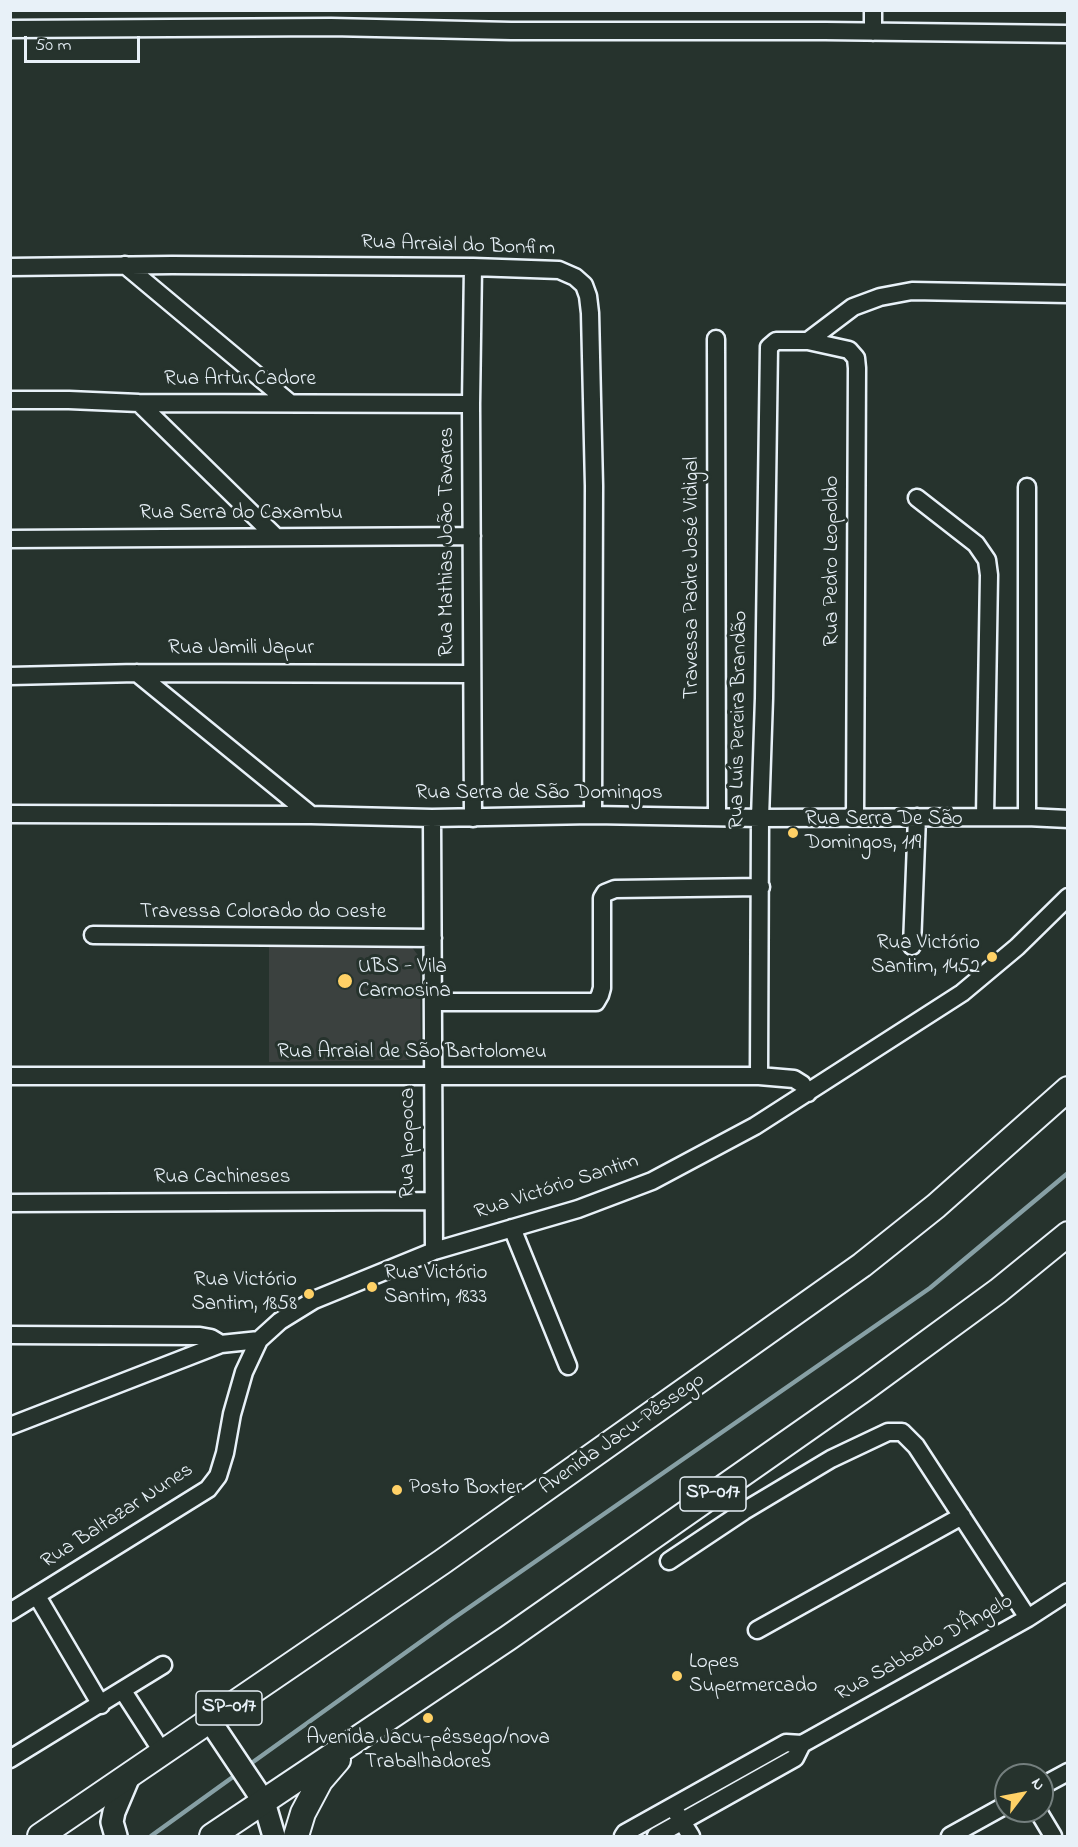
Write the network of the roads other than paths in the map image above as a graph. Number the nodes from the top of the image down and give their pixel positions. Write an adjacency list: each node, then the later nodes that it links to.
1 (873, 10): 4 (street)
2 (331, 19): 3 (street); 4 (street)
3 (10, 29)
4 (873, 32): 5 (street)
5 (1068, 34)
6 (125, 265): 7 (street, Rua Arraial do Bonfim); 8 (street, Rua Arraial do Bonfim); 14 (street)
7 (10, 267)
8 (473, 267): 15 (street, Rua Mathias João Tavares); 26 (street, Rua Arraial do Bonfim)
9 (1068, 294): 11 (street)
10 (716, 339): 27 (street, Travessa Padre José Vidigal)
11 (808, 341): 28 (street, Rua Pedro Leopoldo); 33 (street, Rua Luís Pereira Brandão)
12 (10, 400): 13 (street, Rua Artur Cadore)
13 (139, 403): 14 (street, Rua Artur Cadore); 19 (street)
14 (290, 403): 15 (street, Rua Artur Cadore)
15 (471, 404): 18 (street, Rua Mathias João Tavares)
16 (1027, 487): 30 (street)
17 (917, 498): 34 (street)
18 (472, 536): 19 (street, Rua Serra do Caxambu); 22 (street, Rua Mathias João Tavares)
19 (276, 537): 20 (street, Rua Serra do Caxambu)
20 (10, 539)
21 (137, 673): 22 (street, Rua Jamili Japur); 23 (street, Rua Jamili Japur); 25 (street)
22 (471, 674): 32 (street, Rua Mathias João Tavares)
23 (10, 676)
24 (10, 814): 25 (street, Rua Serra de São Domingos)
25 (311, 815): 31 (street, Rua Serra de São Domingos)
26 (593, 816): 27 (street, Rua Serra de São Domingos); 32 (street, Rua Serra de São Domingos)
27 (717, 817): 33 (street, Rua Serra de São Domingos)
28 (855, 817): 29 (street, Rua Serra de São Domingos); 33 (street, Rua Serra de São Domingos)
29 (917, 817): 34 (street, Rua Serra de São Domingos); 40 (street)
30 (1027, 817): 34 (street, Rua Serra de São Domingos); 35 (street, Rua Serra de São Domingos)
31 (432, 818): 32 (street, Rua Serra de São Domingos); 39 (street, Rua Ipopoca)
32 (473, 818)
33 (760, 818): 36 (street, Rua Luís Pereira Brandão)
34 (986, 818)
35 (1068, 819)
36 (761, 887): 41 (street); 44 (street, Rua Luís Pereira Brandão)
37 (1068, 897): 46 (street, Rua Victório Santim)
38 (93, 935): 39 (street, Travessa Colorado do Oeste)
39 (433, 938): 41 (street, Rua Ipopoca)
40 (912, 946)
41 (434, 1002): 43 (street, Rua Ipopoca)
42 (10, 1076): 43 (street, Rua Arraial de São Bartolomeu)
43 (433, 1077): 44 (street, Rua Arraial de São Bartolomeu); 47 (street, Rua Ipopoca)
44 (759, 1077): 46 (street, Rua Arraial de São Bartolomeu)
45 (1068, 1089): 67 (highway, Avenida Jacu-Pêssego / SP-017)
46 (808, 1093): 49 (street, Rua Victório Santim)
47 (433, 1201): 48 (street, Rua Cachineses); 51 (street, Rua Ipopoca)
48 (10, 1203)
49 (512, 1228): 51 (street, Rua Victório Santim); 55 (street)
50 (1068, 1234): 68 (highway, SP-017)
51 (434, 1251): 53 (street, Rua Victório Santim)
52 (10, 1335): 54 (street)
53 (259, 1340): 54 (street); 60 (street, Rua Baltazar Nunes)
54 (221, 1344): 56 (street)
55 (568, 1366)
56 (10, 1426)
57 (962, 1516): 58 (street); 62 (street); 63 (street)
58 (669, 1561)
59 (1068, 1592): 62 (street, Rua Sabbado D'Ângelo)
60 (37, 1596): 61 (street, Rua Baltazar Nunes); 66 (street)
61 (10, 1612)
62 (1028, 1618): 69 (street, Rua Sabbado D'Ângelo)
63 (758, 1630)
64 (163, 1665): 65 (street)
65 (123, 1691): 66 (street); 70 (street)
66 (101, 1705): 71 (street)
67 (210, 1721): 70 (highway, Avenida Jacu-Pêssego / SP-017); 75 (main road)
68 (351, 1744): 75 (highway, SP-017); 84 (highway)
69 (802, 1744): 76 (street, Rua Sabbado D'Ângelo); 78 (street, Rua Sabbado D'Ângelo)
70 (163, 1753): 73 (highway, Avenida Jacu-Pêssego / SP-017)
71 (10, 1759)
72 (1068, 1772): 74 (street)
73 (130, 1774): 80 (highway, Avenida Jacu-Pêssego / SP-017); 81 (main road)
74 (1054, 1780)
75 (264, 1802): 82 (highway, SP-017); 83 (main road)
76 (673, 1806): 78 (street); 85 (street, Rua Sabbado D'Ângelo)
77 (994, 1812): 88 (street)
78 (682, 1822): 86 (street, Rua Sabbado D'Ângelo); 87 (street)
79 (1045, 1823): 89 (street)
80 (40, 1836)
81 (115, 1836)
82 (212, 1836)
83 (274, 1836)
84 (296, 1836)
85 (623, 1836)
86 (656, 1836)
87 (691, 1836)
88 (950, 1836)
89 (1053, 1836)

